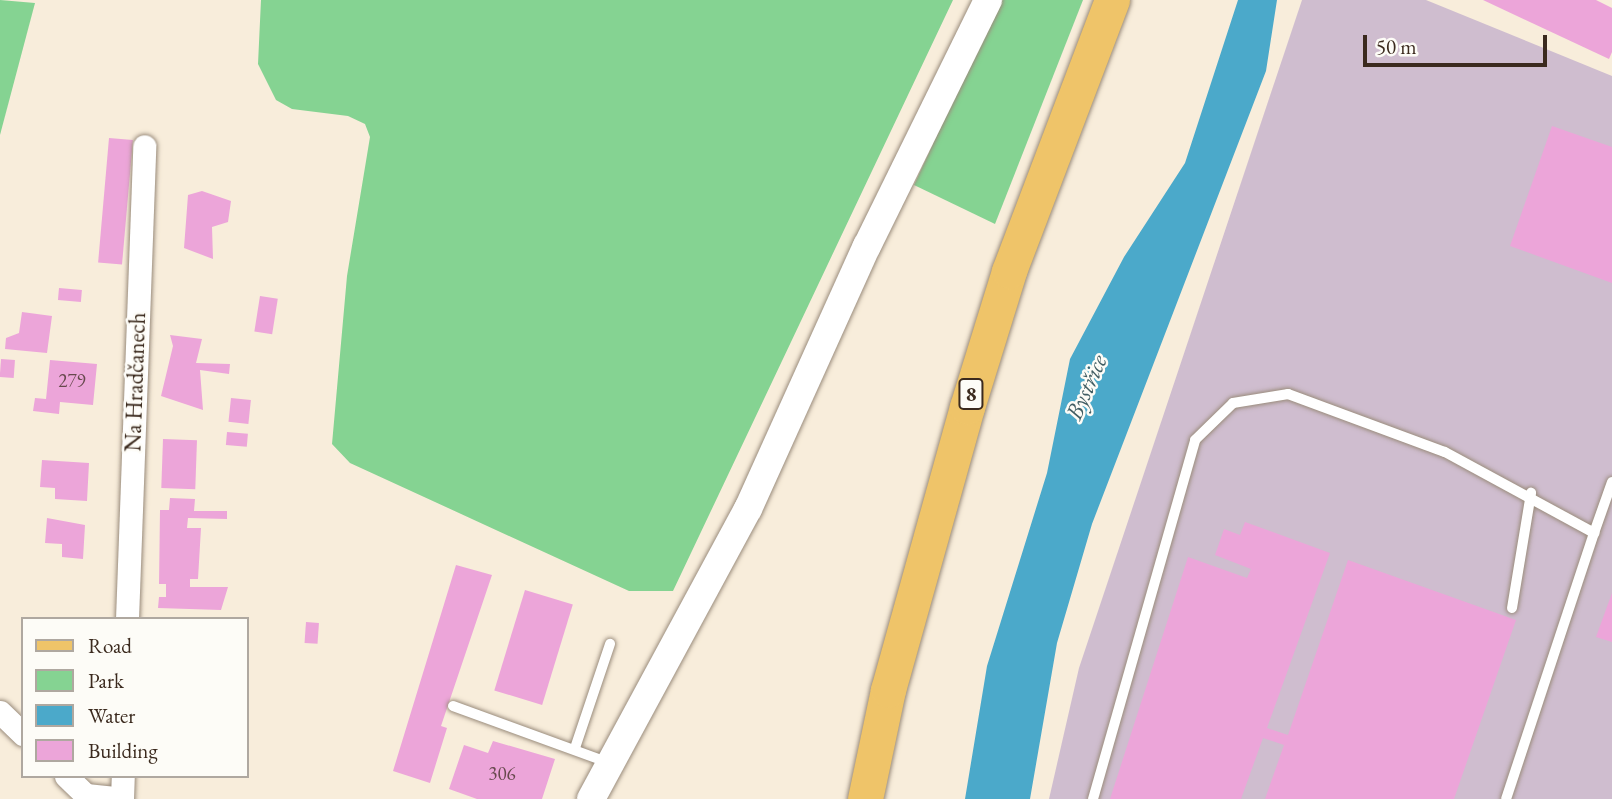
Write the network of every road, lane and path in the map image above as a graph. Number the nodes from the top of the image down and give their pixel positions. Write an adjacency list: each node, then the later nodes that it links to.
1 (988, 0): 14 (street)
2 (1112, 0): 19 (main road, 8)
3 (144, 146): 8 (street, Na Hradčanech)
4 (1612, 482): 6 (lane)
5 (1531, 494): 6 (lane); 7 (lane); 20 (lane)
6 (1594, 533): 21 (lane)
7 (1511, 608)
8 (127, 617)
9 (610, 644): 13 (lane)
10 (453, 706): 13 (lane)
11 (0, 712): 12 (street)
12 (21, 732)
13 (575, 748): 14 (lane)
14 (618, 755): 18 (street)
15 (68, 778): 17 (street)
16 (123, 778): 17 (street)
17 (122, 799)
18 (591, 799)
19 (865, 799)
20 (1093, 799)
21 (1506, 799)

